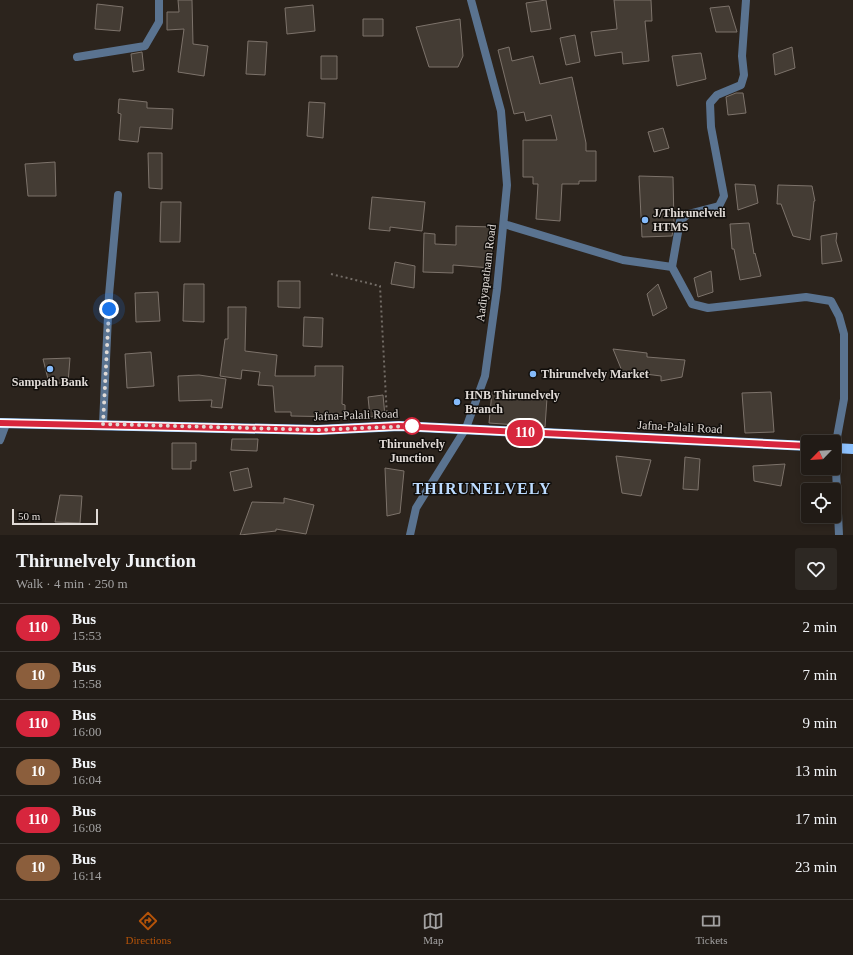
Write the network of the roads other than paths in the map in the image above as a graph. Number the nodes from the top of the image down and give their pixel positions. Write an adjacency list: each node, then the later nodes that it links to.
1 (159, 0): 4 (street)
2 (471, 0): 6 (street, Aadiyapatham Road)
3 (746, 0): 7 (street)
4 (77, 56)
5 (118, 195): 9 (street)
6 (504, 224): 7 (street); 10 (street, Aadiyapatham Road)
7 (672, 266): 11 (street)
8 (3, 423): 9 (main road, Jafna-Palali Road); 12 (street)
9 (103, 424): 10 (main road, Jafna-Palali Road)
10 (466, 428): 13 (main road, Jafna-Palali Road); 17 (street, Aadiyapatham Road)
11 (837, 435)
12 (0, 440)
13 (801, 446)
14 (841, 448): 15 (main road)
15 (853, 449)
16 (836, 475): 18 (street)
17 (410, 535)
18 (839, 535)

